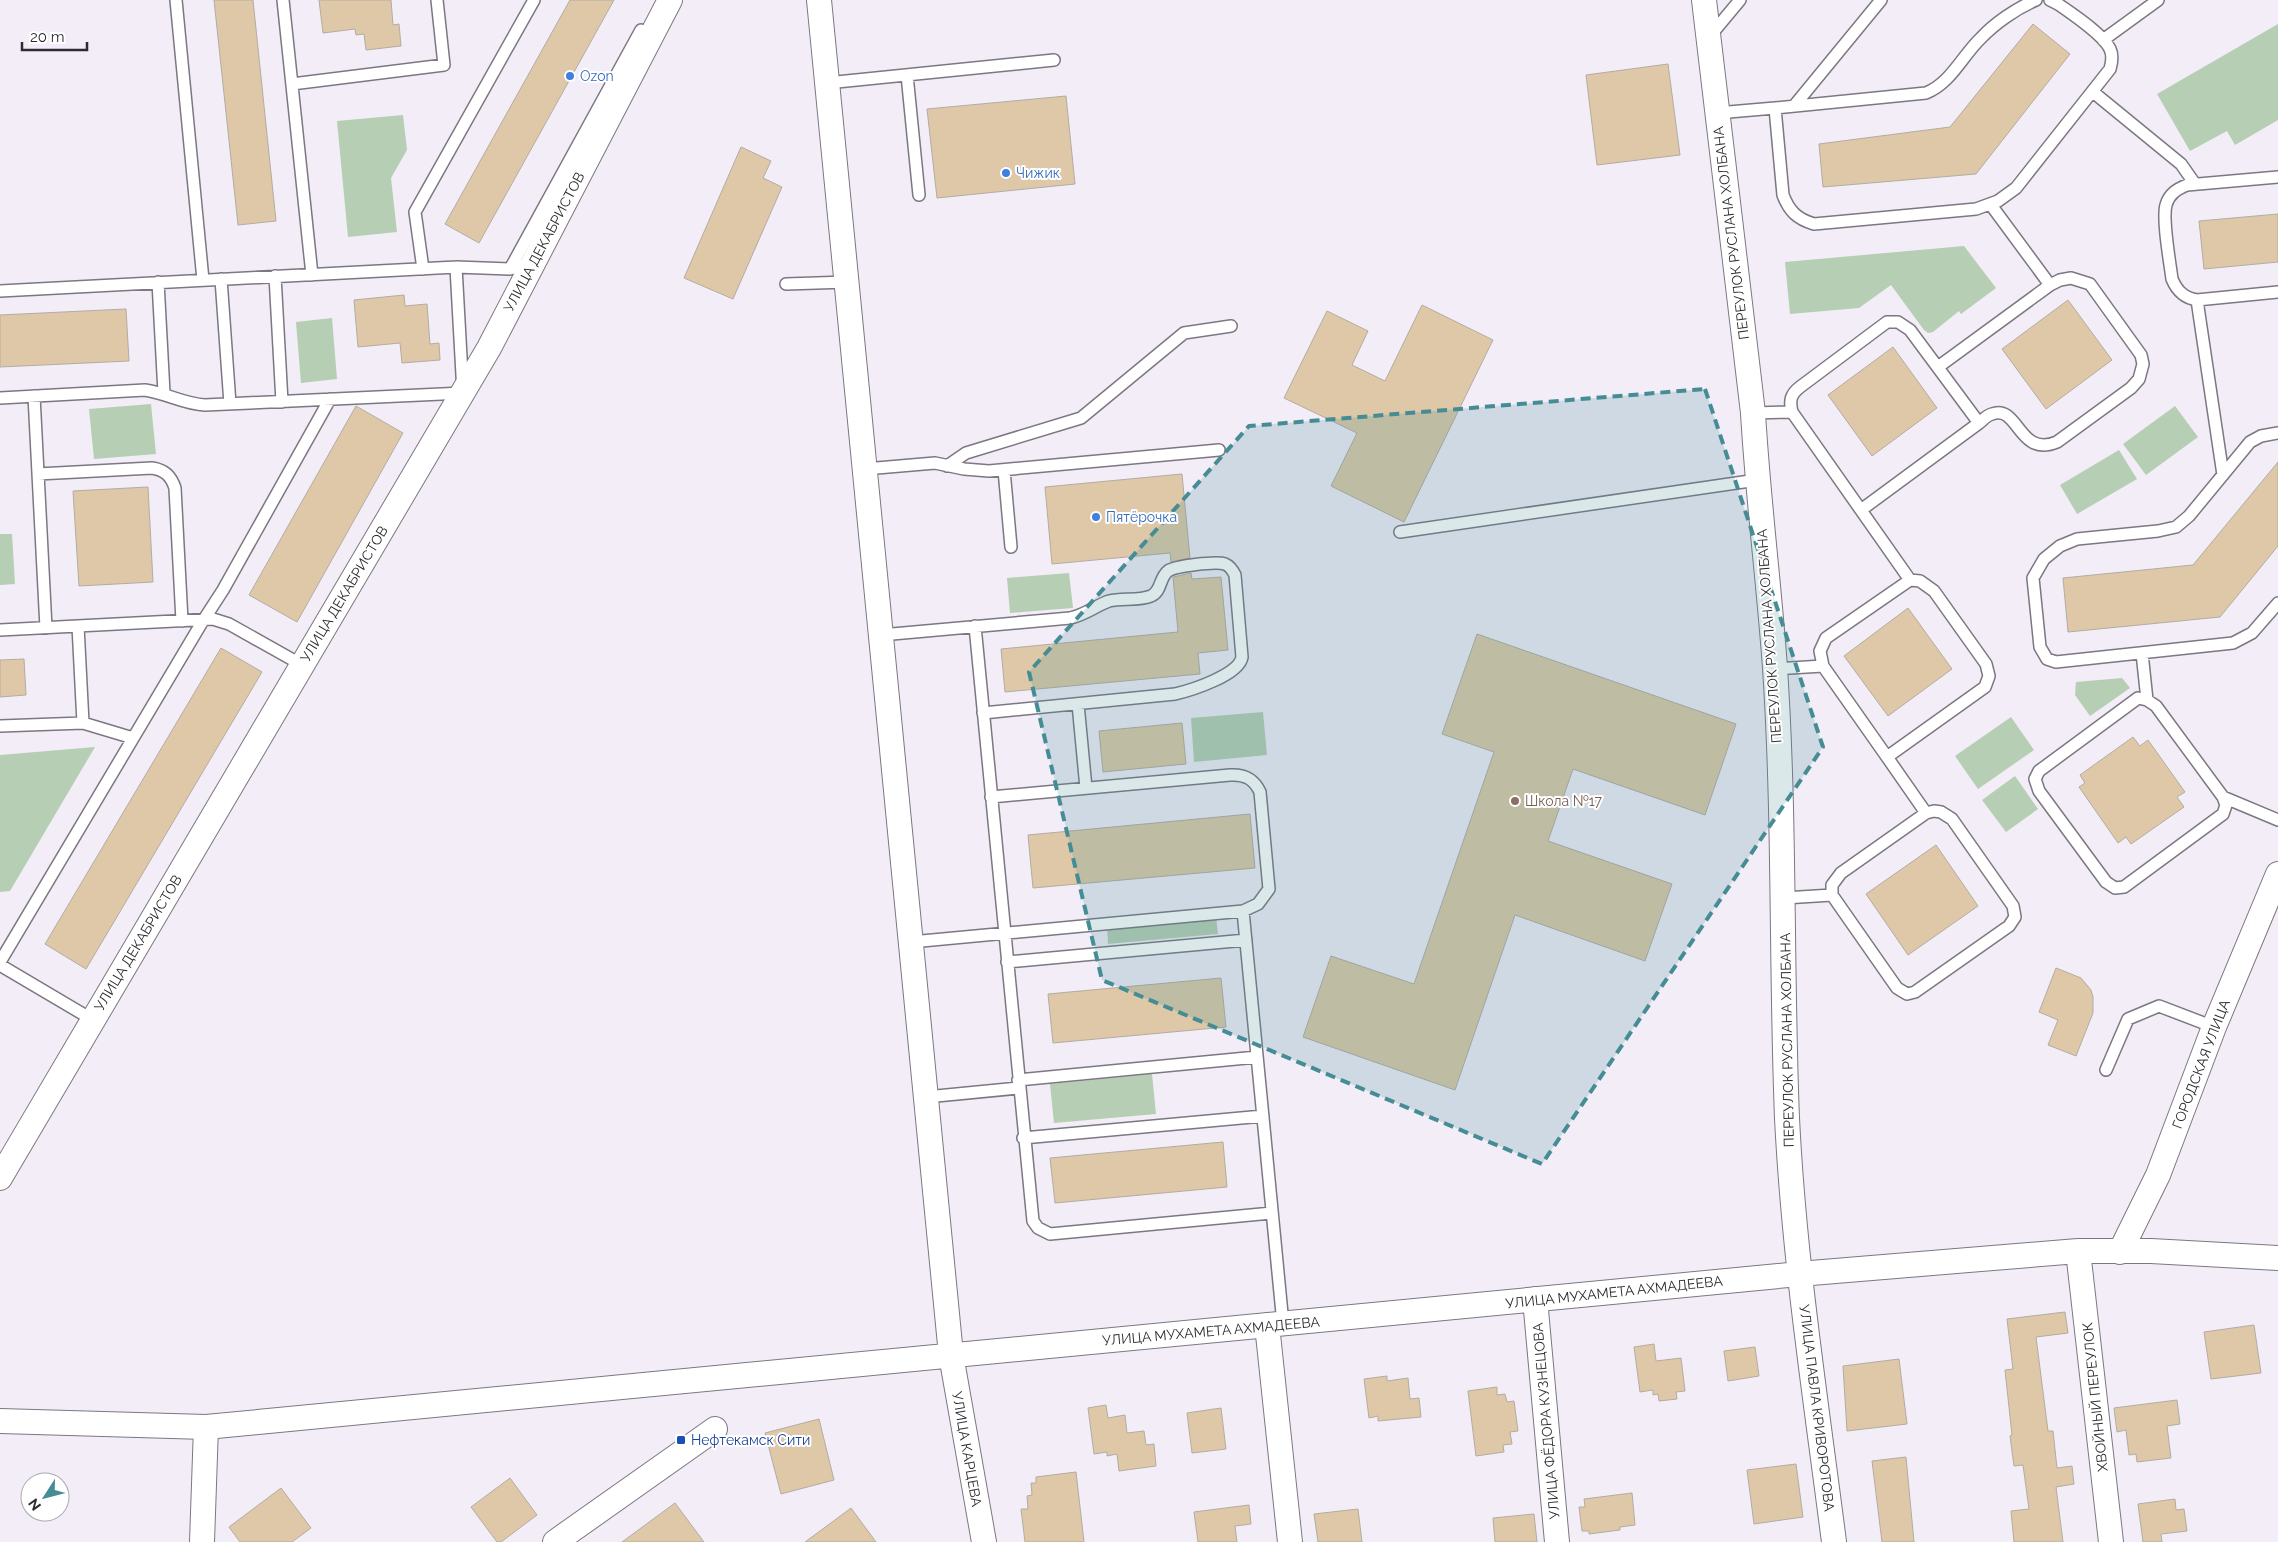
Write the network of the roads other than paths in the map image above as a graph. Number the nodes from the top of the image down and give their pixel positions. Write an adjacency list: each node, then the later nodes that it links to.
1 (176, 0): 36 (lane)
2 (282, 0): 20 (lane)
3 (437, 0): 20 (lane)
4 (534, 0): 31 (lane)
5 (658, 0): 32 (lane)
6 (670, 0): 29 (street, УЛИЦА ДЕКАБРИСТОВ)
7 (819, 0): 19 (street, УЛИЦА КАРЦЕВА)
8 (1704, 0): 15 (street, ПЕРЕУЛОК РУСЛАНА ХОЛБАНА)
9 (1740, 0): 14 (lane)
10 (1881, 0): 22 (lane)
11 (2036, 0): 22 (lane)
12 (2050, 0): 16 (lane)
13 (2158, 0): 16 (lane)
14 (1731, 5): 15 (lane)
15 (1707, 39): 24 (street, ПЕРЕУЛОК РУСЛАНА ХОЛБАНА)
16 (2103, 40): 21 (lane)
17 (1054, 60): 18 (lane)
18 (908, 75): 19 (lane); 27 (lane)
19 (827, 83): 38 (street, УЛИЦА КАРЦЕВА)
20 (292, 84): 33 (lane)
21 (2094, 92): 26 (lane); 28 (lane)
22 (1794, 106): 23 (lane)
23 (1775, 108): 24 (lane); 28 (lane)
24 (1717, 113): 54 (street, ПЕРЕУЛОК РУСЛАНА ХОЛБАНА)
25 (2278, 177): 26 (lane)
26 (2195, 184): 43 (lane)
27 (919, 194)
28 (1991, 205): 40 (lane)
29 (534, 263): 32 (lane); 46 (street, УЛИЦА ДЕКАБРИСТОВ)
30 (456, 267): 31 (lane); 32 (lane); 46 (lane)
31 (422, 269): 33 (lane)
32 (510, 269)
33 (312, 275): 34 (lane)
34 (275, 276): 35 (lane); 51 (lane)
35 (221, 279): 36 (lane); 52 (lane)
36 (203, 280): 37 (lane)
37 (158, 282): 41 (lane); 47 (lane)
38 (847, 282): 39 (lane); 59 (street, УЛИЦА КАРЦЕВА)
39 (786, 284)
40 (2050, 285): 45 (lane); 55 (lane)
41 (0, 291)
42 (2278, 292): 43 (lane)
43 (2197, 300): 62 (lane)
44 (1231, 326): 58 (lane)
45 (1938, 368): 53 (lane); 55 (lane)
46 (463, 393): 50 (lane); 77 (street, УЛИЦА ДЕКАБРИСТОВ)
47 (164, 394): 48 (lane); 52 (lane)
48 (34, 396): 49 (lane); 61 (lane)
49 (0, 398)
50 (330, 399): 51 (lane); 69 (lane)
51 (282, 402): 52 (lane)
52 (230, 404)
53 (1792, 412): 54 (lane); 64 (lane)
54 (1752, 413): 63 (street, ПЕРЕУЛОК РУСЛАНА ХОЛБАНА)
55 (1979, 423): 64 (lane)
56 (2278, 434): 62 (lane)
57 (1218, 450): 60 (lane)
58 (947, 466): 59 (lane); 60 (lane)
59 (865, 469): 75 (street, УЛИЦА КАРЦЕВА)
60 (1004, 470): 66 (lane)
61 (38, 474): 70 (lane); 73 (lane)
62 (2223, 475): 76 (lane)
63 (1757, 480): 65 (lane); 79 (street, ПЕРЕУЛОК РУСЛАНА ХОЛБАНА)
64 (1861, 510): 67 (lane)
65 (1400, 532)
66 (1011, 547)
67 (1910, 580): 78 (lane); 86 (lane)
68 (2278, 604): 76 (lane)
69 (203, 619): 70 (lane); 77 (lane); 85 (lane)
70 (182, 621): 71 (lane)
71 (78, 626): 73 (lane); 83 (lane)
72 (975, 626): 75 (lane); 81 (lane); 82 (lane)
73 (46, 628): 74 (lane)
74 (0, 630)
75 (881, 635): 98 (street, УЛИЦА КАРЦЕВА)
76 (2142, 654): 80 (lane)
77 (302, 665): 101 (street, УЛИЦА ДЕКАБРИСТОВ)
78 (1823, 666): 79 (lane); 86 (lane)
79 (1775, 669): 94 (street, ПЕРЕУЛОК РУСЛАНА ХОЛБАНА)
80 (2147, 700): 89 (lane); 89 (lane)
81 (1078, 704): 82 (lane); 87 (lane)
82 (983, 713): 88 (lane)
83 (84, 723): 84 (lane); 85 (lane)
84 (0, 726)
85 (133, 738): 100 (lane)
86 (1887, 756): 90 (lane)
87 (1086, 788): 88 (lane); 95 (lane)
88 (991, 797): 96 (lane)
89 (2223, 797): 91 (lane)
90 (1926, 813): 93 (lane); 93 (lane)
91 (2278, 820)
92 (2278, 874): 102 (street, ГОРОДСКАЯ УЛИЦА)
93 (1832, 895): 94 (lane)
94 (1784, 898): 114 (street, ПЕРЕУЛОК РУСЛАНА ХОЛБАНА)
95 (1243, 911): 96 (lane); 97 (lane)
96 (1004, 933): 98 (lane); 99 (lane)
97 (1246, 940): 99 (lane); 103 (lane)
98 (910, 942): 106 (street, УЛИЦА КАРЦЕВА)
99 (1007, 962): 105 (lane)
100 (0, 964): 101 (lane)
101 (93, 1020): 109 (street, УЛИЦА ДЕКАБРИСТОВ)
102 (2214, 1027): 104 (lane); 112 (street, ГОРОДСКАЯ УЛИЦА)
103 (1257, 1057): 105 (lane); 107 (lane)
104 (2106, 1070)
105 (1018, 1084): 106 (lane); 108 (lane)
106 (926, 1097): 117 (street, УЛИЦА КАРЦЕВА)
107 (1263, 1116): 108 (lane); 110 (lane)
108 (1024, 1138): 110 (lane)
109 (0, 1178)
110 (1272, 1213): 116 (lane)
111 (2078, 1251): 112 (street, УЛИЦА МУХАМЕТА АХМАДЕЕВА); 114 (street, УЛИЦА МУХАМЕТА АХМАДЕЕВА); 127 (street, ХВОЙНЫЙ ПЕРЕУЛОК)
112 (2120, 1252): 113 (street, УЛИЦА МУХАМЕТА АХМАДЕЕВА)
113 (2278, 1258)
114 (1799, 1274): 115 (street, УЛИЦА МУХАМЕТА АХМАДЕЕВА); 126 (street, УЛИЦА ПАВЛА КРИВОРОТОВА)
115 (1535, 1300): 116 (street, УЛИЦА МУХАМЕТА АХМАДЕЕВА); 125 (street, УЛИЦА ФЁДОРА КУЗНЕЦОВА)
116 (1275, 1324): 117 (street, УЛИЦА МУХАМЕТА АХМАДЕЕВА); 124 (street)
117 (950, 1355): 119 (street, УЛИЦА МУХАМЕТА АХМАДЕЕВА); 123 (street, УЛИЦА КАРЦЕВА)
118 (2, 1425): 119 (street, УЛИЦА МУХАМЕТА АХМАДЕЕВА)
119 (206, 1427): 121 (street)
120 (715, 1429): 122 (street)
121 (202, 1542)
122 (555, 1542)
123 (984, 1542)
124 (1290, 1542)
125 (1557, 1542)
126 (1834, 1542)
127 (2112, 1542)

